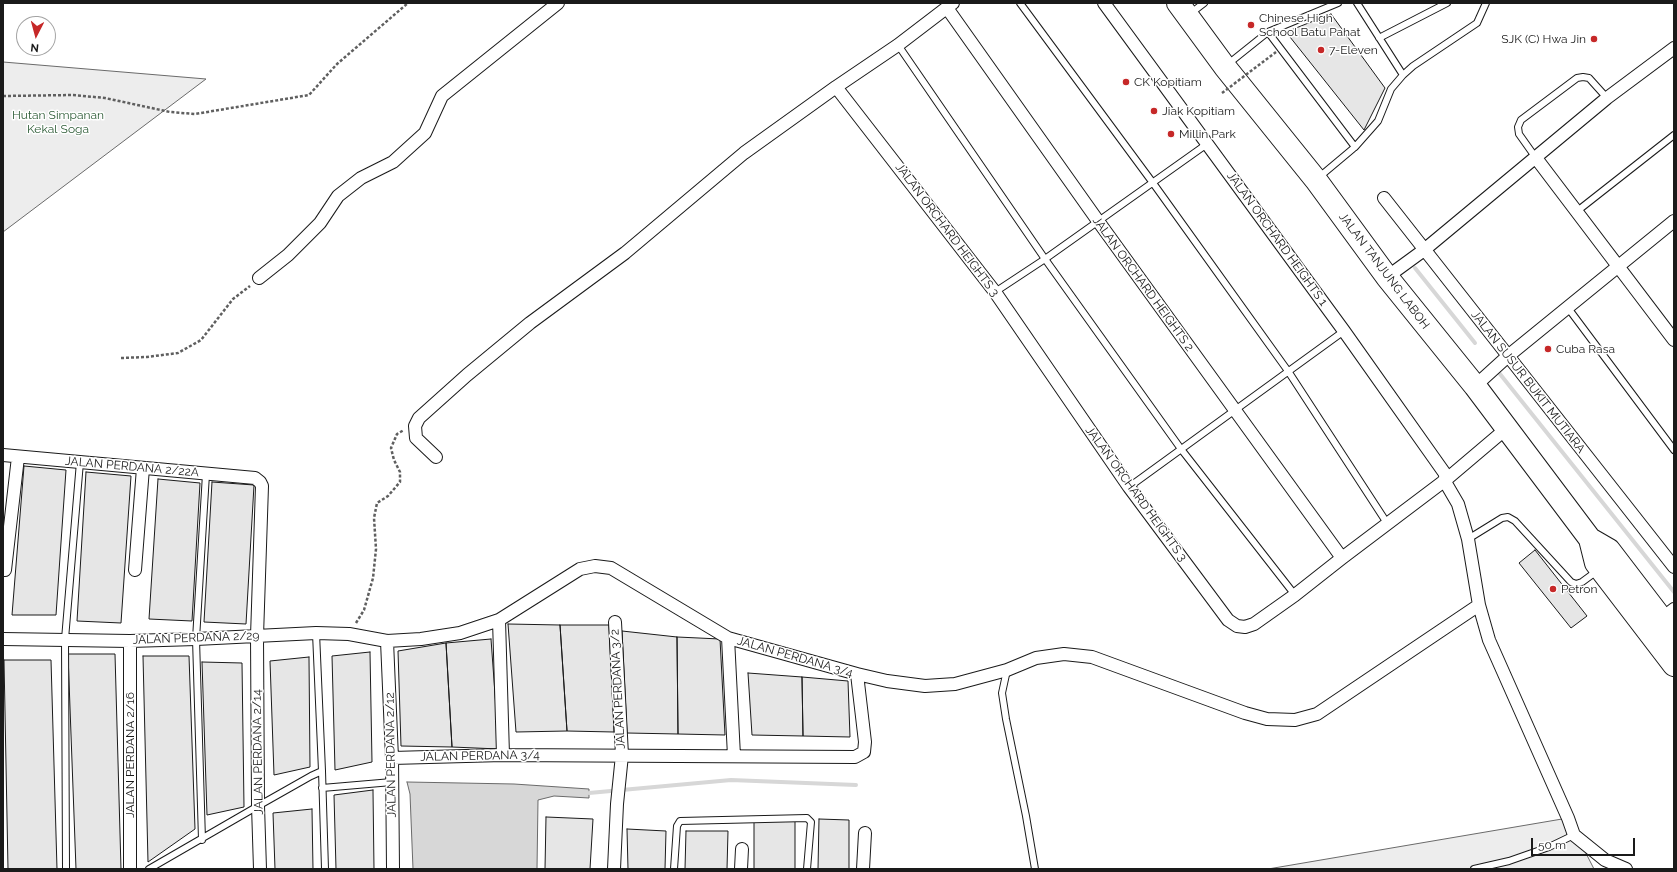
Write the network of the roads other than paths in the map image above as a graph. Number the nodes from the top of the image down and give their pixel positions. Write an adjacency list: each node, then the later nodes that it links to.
1 (558, 3): 32 (street)
2 (1020, 3): 23 (lane)
3 (1104, 3): 19 (street, JALAN ORCHARD HEIGHTS 1)
4 (1338, 3): 10 (lane)
5 (1357, 3): 11 (lane)
6 (1447, 3): 11 (lane)
7 (1486, 3): 15 (lane)
8 (950, 6): 12 (street); 27 (street, JALAN ORCHARD HEIGHTS 2)
9 (1190, 7): 14 (highway, JALAN TANJUNG LABOH)
10 (1268, 32): 14 (lane); 20 (lane)
11 (1379, 38): 15 (lane)
12 (898, 45): 16 (street); 29 (lane)
13 (1671, 52): 17 (street)
14 (1225, 67): 22 (highway, JALAN TANJUNG LABOH)
15 (1403, 75): 20 (lane)
16 (836, 87): 33 (street, JALAN ORCHARD HEIGHTS 3); 46 (street)
17 (1607, 98): 21 (street); 21 (lane)
18 (1674, 135): 25 (lane)
19 (1207, 144): 23 (lane); 35 (street, JALAN ORCHARD HEIGHTS 1)
20 (1355, 147): 22 (lane)
21 (1536, 158): 25 (street); 28 (street)
22 (1316, 180): 31 (highway, JALAN TANJUNG LABOH)
23 (1153, 183): 27 (lane); 38 (lane)
24 (1384, 198): 28 (street, JALAN SUSUR BUKIT MUTIARA)
25 (1576, 212): 30 (street)
26 (1674, 221): 30 (street)
27 (1098, 222): 29 (lane); 40 (street, JALAN ORCHARD HEIGHTS 2)
28 (1424, 250): 31 (street); 37 (street, JALAN SUSUR BUKIT MUTIARA)
29 (1045, 259): 33 (lane); 42 (lane)
30 (1618, 266): 34 (street); 36 (street)
31 (1387, 277): 39 (highway, JALAN TANJUNG LABOH)
32 (259, 278)
33 (994, 292): 52 (street, JALAN ORCHARD HEIGHTS 3)
34 (1568, 308): 37 (street); 43 (lane)
35 (1344, 332): 38 (lane); 50 (street, JALAN ORCHARD HEIGHTS 1)
36 (1674, 340)
37 (1508, 356): 39 (street); 57 (street, JALAN SUSUR BUKIT MUTIARA)
38 (1288, 371): 40 (lane); 53 (lane)
39 (1488, 375): 41 (highway, JALAN TANJUNG LABOH)
40 (1235, 410): 42 (lane); 56 (street, JALAN ORCHARD HEIGHTS 2)
41 (1507, 428): 50 (street, JALAN ORCHARD HEIGHTS 3); 55 (highway, JALAN TANJUNG LABOH)
42 (1181, 449): 52 (lane); 61 (lane)
43 (1674, 450)
44 (3, 456): 45 (street, JALAN PERDANA 2/22A)
45 (18, 457): 47 (street, JALAN PERDANA 2/22A); 59 (street)
46 (436, 457)
47 (80, 462): 48 (street, JALAN PERDANA 2/22A); 70 (lane)
48 (143, 468): 49 (street, JALAN PERDANA 2/22A); 60 (street)
49 (206, 474): 51 (street, JALAN PERDANA 2/22A); 71 (lane)
50 (1446, 479): 53 (street, JALAN ORCHARD HEIGHTS 3); 54 (street, JALAN ORCHARD HEIGHTS 1)
51 (260, 482): 67 (street, JALAN PERDANA 2/14)
52 (1129, 487): 61 (street, JALAN ORCHARD HEIGHTS 3)
53 (1387, 523): 56 (street, JALAN ORCHARD HEIGHTS 3)
54 (1468, 539): 58 (lane); 62 (street, JALAN ORCHARD HEIGHTS 1)
55 (1590, 539): 58 (highway, JALAN TANJUNG LABOH); 64 (highway, JALAN TANJUNG LABOH)
56 (1342, 558): 61 (street, JALAN ORCHARD HEIGHTS 3)
57 (1674, 566)
58 (1600, 569): 74 (highway, JALAN TANJUNG LABOH)
59 (5, 570)
60 (135, 570)
61 (1295, 595)
62 (1479, 605): 75 (street); 86 (street, JALAN ORCHARD HEIGHTS 1)
63 (499, 620): 68 (street, JALAN PERDANA 3/4); 73 (street, JALAN PERDANA 3/4); 77 (street)
64 (1670, 621)
65 (615, 622): 78 (street, JALAN PERDANA 3/2)
66 (316, 633): 67 (street, JALAN PERDANA 2/29); 73 (street, JALAN PERDANA 2/29); 81 (lane)
67 (257, 636): 71 (street, JALAN PERDANA 2/29); 84 (street, JALAN PERDANA 2/14)
68 (728, 638): 76 (street, JALAN PERDANA 3/4); 79 (street)
69 (3, 639): 70 (street, JALAN PERDANA 2/29)
70 (66, 639): 72 (street, JALAN PERDANA 2/29); 89 (lane)
71 (196, 639): 72 (street, JALAN PERDANA 2/29); 87 (lane)
72 (130, 641): 90 (street, JALAN PERDANA 2/16)
73 (387, 641): 80 (street, JALAN PERDANA 2/12)
74 (1674, 665)
75 (1007, 670): 76 (street); 100 (lane)
76 (858, 674): 79 (street, JALAN PERDANA 3/4)
77 (503, 755): 78 (street, JALAN PERDANA 3/4); 80 (street, JALAN PERDANA 3/4)
78 (622, 755): 79 (street, JALAN PERDANA 3/4); 95 (street, JALAN PERDANA 3/2)
79 (734, 756)
80 (392, 758): 82 (street, JALAN PERDANA 2/12)
81 (322, 771): 83 (lane); 84 (lane)
82 (392, 782): 83 (lane); 94 (street, JALAN PERDANA 2/12)
83 (322, 788): 93 (lane)
84 (258, 806): 87 (lane); 92 (street, JALAN PERDANA 2/14)
85 (864, 833): 99 (street)
86 (1574, 835): 101 (lane); 102 (street)
87 (202, 840): 91 (lane)
88 (742, 849): 97 (street)
89 (66, 869)
90 (130, 869)
91 (150, 869)
92 (260, 869)
93 (325, 869)
94 (393, 869)
95 (614, 869)
96 (674, 869): 98 (lane)
97 (741, 869)
98 (808, 869)
99 (863, 869)
100 (1035, 869)
101 (1474, 869)
102 (1626, 869)

